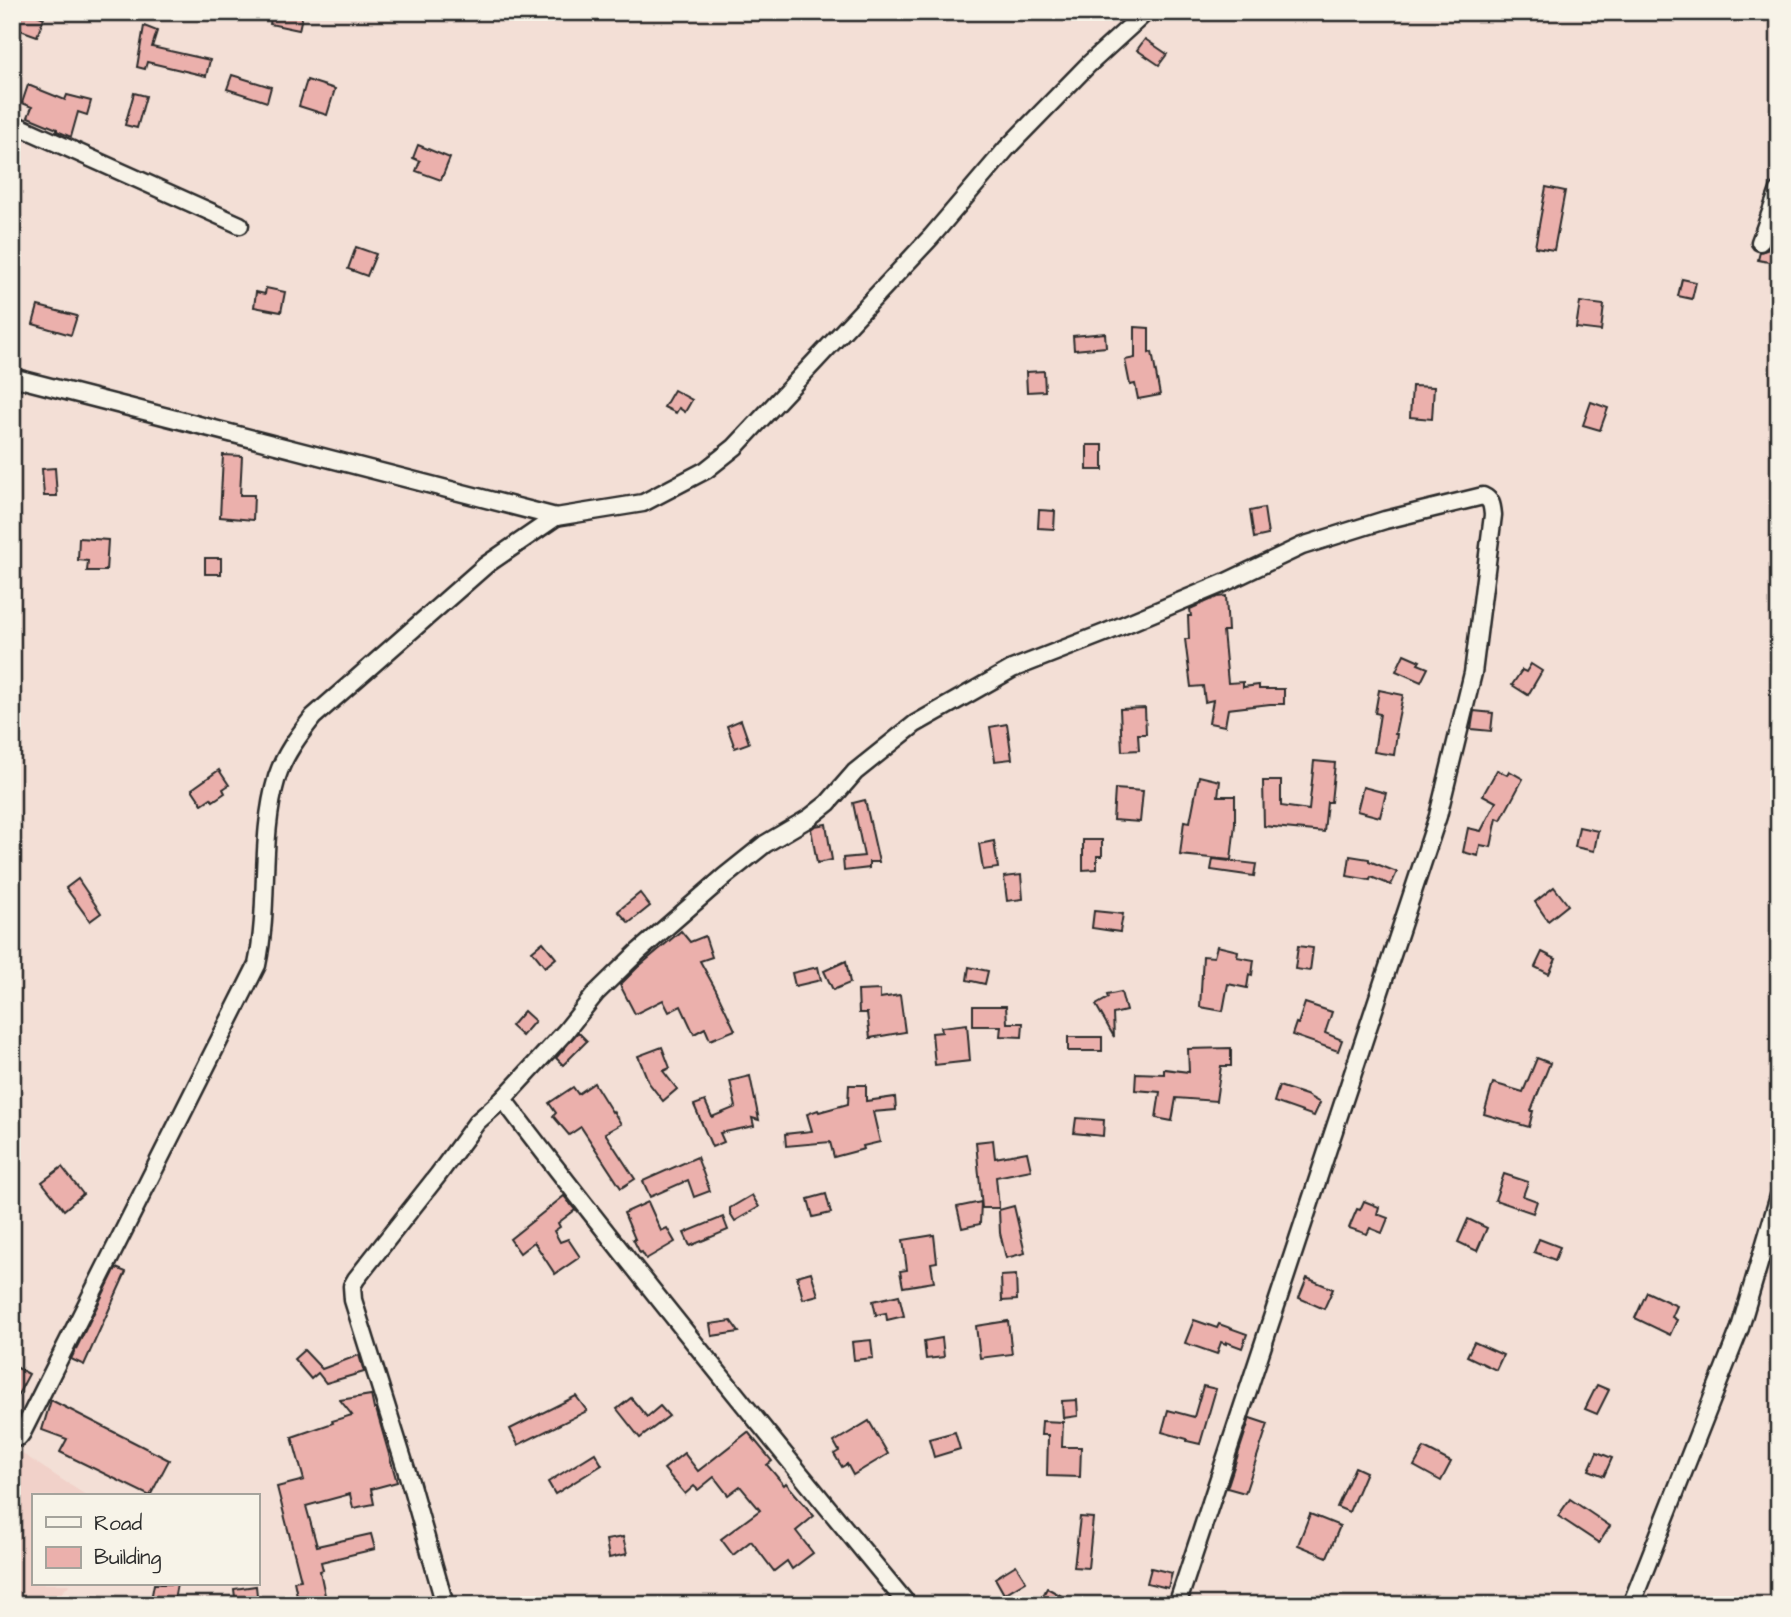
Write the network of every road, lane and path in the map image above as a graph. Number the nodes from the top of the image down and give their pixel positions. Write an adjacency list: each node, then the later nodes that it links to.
1 (1146, 12): 7 (street)
2 (12, 123): 4 (street)
3 (1779, 190): 5 (street)
4 (240, 225)
5 (1760, 242)
6 (12, 377): 7 (street)
7 (556, 517): 10 (street)
8 (503, 1099): 11 (street); 12 (street); 13 (street)
9 (1779, 1196): 14 (street)
10 (12, 1437)
11 (445, 1605)
12 (908, 1605)
13 (1177, 1605)
14 (1631, 1605)

